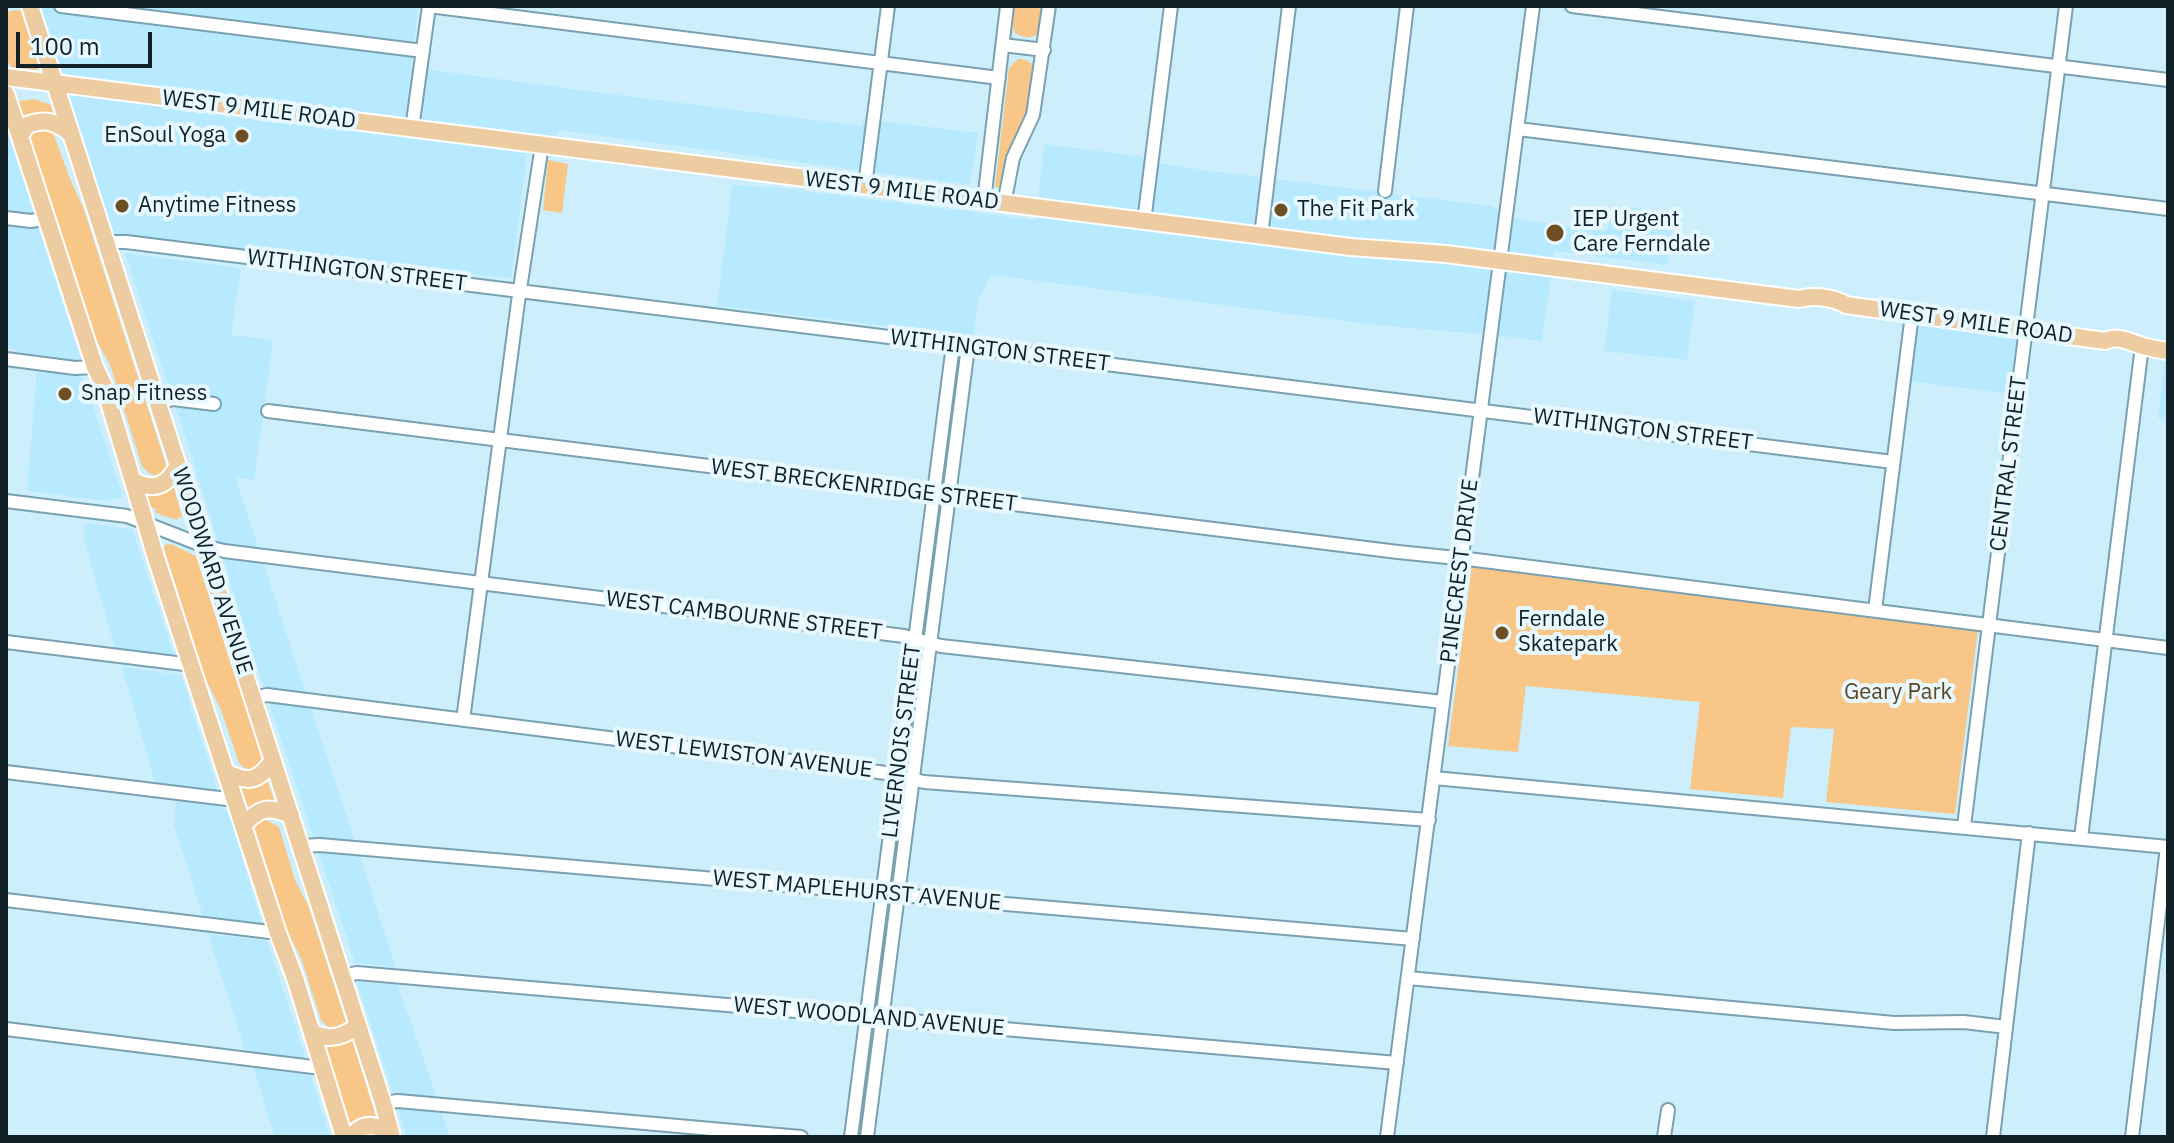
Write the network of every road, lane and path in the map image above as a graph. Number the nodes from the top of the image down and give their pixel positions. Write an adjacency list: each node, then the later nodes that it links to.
1 (30, 6): 21 (main road, WOODWARD AVENUE)
2 (61, 6): 15 (street)
3 (429, 6): 15 (street); 16 (street)
4 (888, 6): 16 (street)
5 (1007, 6): 13 (street)
6 (1049, 6): 14 (street)
7 (1171, 6): 36 (street)
8 (1289, 6): 37 (street)
9 (1407, 6): 29 (street)
10 (1533, 6): 24 (street, PINECREST DRIVE)
11 (1572, 6): 17 (street)
12 (2066, 6): 17 (street, CENTRAL STREET)
13 (1003, 45): 14 (street); 19 (street)
14 (1044, 50): 32 (street)
15 (423, 51): 23 (street)
16 (881, 63): 19 (street); 28 (street)
17 (2059, 66): 20 (street); 30 (street, CENTRAL STREET)
18 (6, 77): 21 (main road, WEST 9 MILE ROAD)
19 (999, 78): 31 (street)
20 (2168, 80)
21 (55, 84): 23 (main road, WEST 9 MILE ROAD); 25 (main road, WOODWARD AVENUE)
22 (6, 94): 26 (main road, WOODWARD AVENUE)
23 (412, 129): 27 (main road, WEST 9 MILE ROAD)
24 (1518, 129): 30 (street); 39 (street, PINECREST DRIVE)
25 (71, 134): 26 (main road); 38 (main road, WOODWARD AVENUE)
26 (20, 136): 35 (main road, WOODWARD AVENUE)
27 (542, 145): 28 (main road, WEST 9 MILE ROAD); 40 (street)
28 (865, 186): 31 (main road, WEST 9 MILE ROAD)
29 (1385, 191)
30 (2044, 194): 33 (street); 42 (street, CENTRAL STREET)
31 (984, 201): 32 (main road, WEST 9 MILE ROAD)
32 (1004, 204): 36 (main road, WEST 9 MILE ROAD)
33 (2168, 209)
34 (6, 218): 35 (street)
35 (48, 218): 48 (main road, WOODWARD AVENUE)
36 (1144, 222): 37 (main road, WEST 9 MILE ROAD)
37 (1261, 236): 39 (main road, WEST 9 MILE ROAD)
38 (106, 242): 40 (street, WITHINGTON STREET); 49 (main road, WOODWARD AVENUE)
39 (1499, 261): 41 (main road, WEST 9 MILE ROAD); 51 (street, PINECREST DRIVE)
40 (520, 291): 43 (street, WITHINGTON STREET); 53 (street)
41 (1912, 314): 42 (main road, WEST 9 MILE ROAD); 54 (street)
42 (2026, 329): 44 (main road, WEST 9 MILE ROAD); 65 (street, CENTRAL STREET)
43 (953, 345): 45 (street, WITHINGTON STREET); 57 (street, LIVERNOIS STREET)
44 (2142, 346): 46 (main road, WEST 9 MILE ROAD); 67 (street)
45 (968, 347): 51 (street, WITHINGTON STREET); 58 (street, LIVERNOIS STREET)
46 (2168, 351)
47 (6, 359): 48 (street)
48 (95, 367): 56 (main road, WOODWARD AVENUE)
49 (157, 403): 50 (street); 55 (main road, WOODWARD AVENUE)
50 (214, 404)
51 (1480, 410): 54 (street, WITHINGTON STREET); 62 (street, PINECREST DRIVE)
52 (268, 411): 53 (street, WEST BRECKENRIDGE STREET)
53 (500, 440): 57 (street, WEST BRECKENRIDGE STREET); 63 (street)
54 (1893, 462): 64 (street)
55 (178, 465): 56 (main road); 61 (main road, WOODWARD AVENUE)
56 (134, 481): 60 (main road, WOODWARD AVENUE)
57 (933, 494): 58 (street, WEST BRECKENRIDGE STREET); 66 (street, LIVERNOIS STREET)
58 (949, 496): 62 (street, WEST BRECKENRIDGE STREET); 69 (street, LIVERNOIS STREET)
59 (6, 501): 60 (street, WEST CAMBOURNE STREET)
60 (145, 522): 61 (street, WEST CAMBOURNE STREET); 71 (main road, WOODWARD AVENUE)
61 (204, 546): 63 (street, WEST CAMBOURNE STREET); 72 (main road, WOODWARD AVENUE)
62 (1461, 559): 64 (street, WEST BRECKENRIDGE STREET); 73 (street, PINECREST DRIVE)
63 (481, 583): 66 (street, WEST CAMBOURNE STREET); 74 (street)
64 (1875, 610): 65 (street, WEST BRECKENRIDGE STREET)
65 (1989, 625): 67 (street, WEST BRECKENRIDGE STREET); 85 (street, CENTRAL STREET)
66 (915, 639): 69 (street, WEST CAMBOURNE STREET); 78 (street, LIVERNOIS STREET)
67 (2106, 641): 70 (street, WEST BRECKENRIDGE STREET); 87 (street)
68 (6, 642): 71 (street)
69 (930, 643): 73 (street, WEST CAMBOURNE STREET); 80 (street, LIVERNOIS STREET)
70 (2166, 648)
71 (192, 665): 77 (main road, WOODWARD AVENUE)
72 (252, 698): 74 (street, WEST LEWISTON AVENUE); 75 (main road, WOODWARD AVENUE)
73 (1443, 702): 79 (street, PINECREST DRIVE)
74 (463, 720): 78 (street, WEST LEWISTON AVENUE)
75 (273, 760): 77 (main road); 82 (main road, WOODWARD AVENUE)
76 (6, 772): 81 (street)
77 (226, 772): 81 (main road, WOODWARD AVENUE)
78 (897, 776): 80 (street, WEST LEWISTON AVENUE); 90 (street, LIVERNOIS STREET)
79 (1434, 778): 83 (street, PINECREST DRIVE); 85 (street)
80 (912, 779): 83 (street, WEST LEWISTON AVENUE); 91 (street, LIVERNOIS STREET)
81 (235, 800): 84 (main road, WOODWARD AVENUE)
82 (291, 815): 84 (main road); 88 (main road, WOODWARD AVENUE)
83 (1429, 820): 94 (street, PINECREST DRIVE)
84 (243, 826): 93 (main road, WOODWARD AVENUE)
85 (1964, 826): 86 (street)
86 (2029, 833): 87 (street); 100 (street)
87 (2081, 838): 89 (street)
88 (300, 846): 90 (street, WEST MAPLEHURST AVENUE); 95 (main road, WOODWARD AVENUE)
89 (2167, 847): 116 (street)
90 (882, 893): 91 (street, WEST MAPLEHURST AVENUE); 97 (street, LIVERNOIS STREET)
91 (898, 895): 94 (street, WEST MAPLEHURST AVENUE); 98 (street, LIVERNOIS STREET)
92 (6, 900): 93 (street)
93 (278, 933): 102 (main road, WOODWARD AVENUE)
94 (1413, 939): 96 (street, PINECREST DRIVE)
95 (342, 976): 97 (street, WEST WOODLAND AVENUE); 99 (main road, WOODWARD AVENUE)
96 (1408, 978): 100 (street); 103 (street, PINECREST DRIVE)
97 (866, 1017): 98 (street, WEST WOODLAND AVENUE); 111 (street, LIVERNOIS STREET)
98 (882, 1018): 103 (street, WEST WOODLAND AVENUE); 112 (street, LIVERNOIS STREET)
99 (358, 1025): 102 (main road); 105 (main road, WOODWARD AVENUE)
100 (2006, 1027): 115 (street)
101 (6, 1029): 104 (street)
102 (313, 1033): 104 (main road, WOODWARD AVENUE)
103 (1397, 1063): 113 (street, PINECREST DRIVE)
104 (321, 1068): 108 (main road, WOODWARD AVENUE)
105 (383, 1103): 107 (main road, WOODWARD AVENUE); 110 (street)
106 (1668, 1110): 114 (street)
107 (392, 1135): 109 (main road)
108 (344, 1137)
109 (352, 1137)
110 (801, 1137)
111 (851, 1137)
112 (867, 1137)
113 (1387, 1137)
114 (1664, 1137)
115 (1993, 1137)
116 (2132, 1137)

